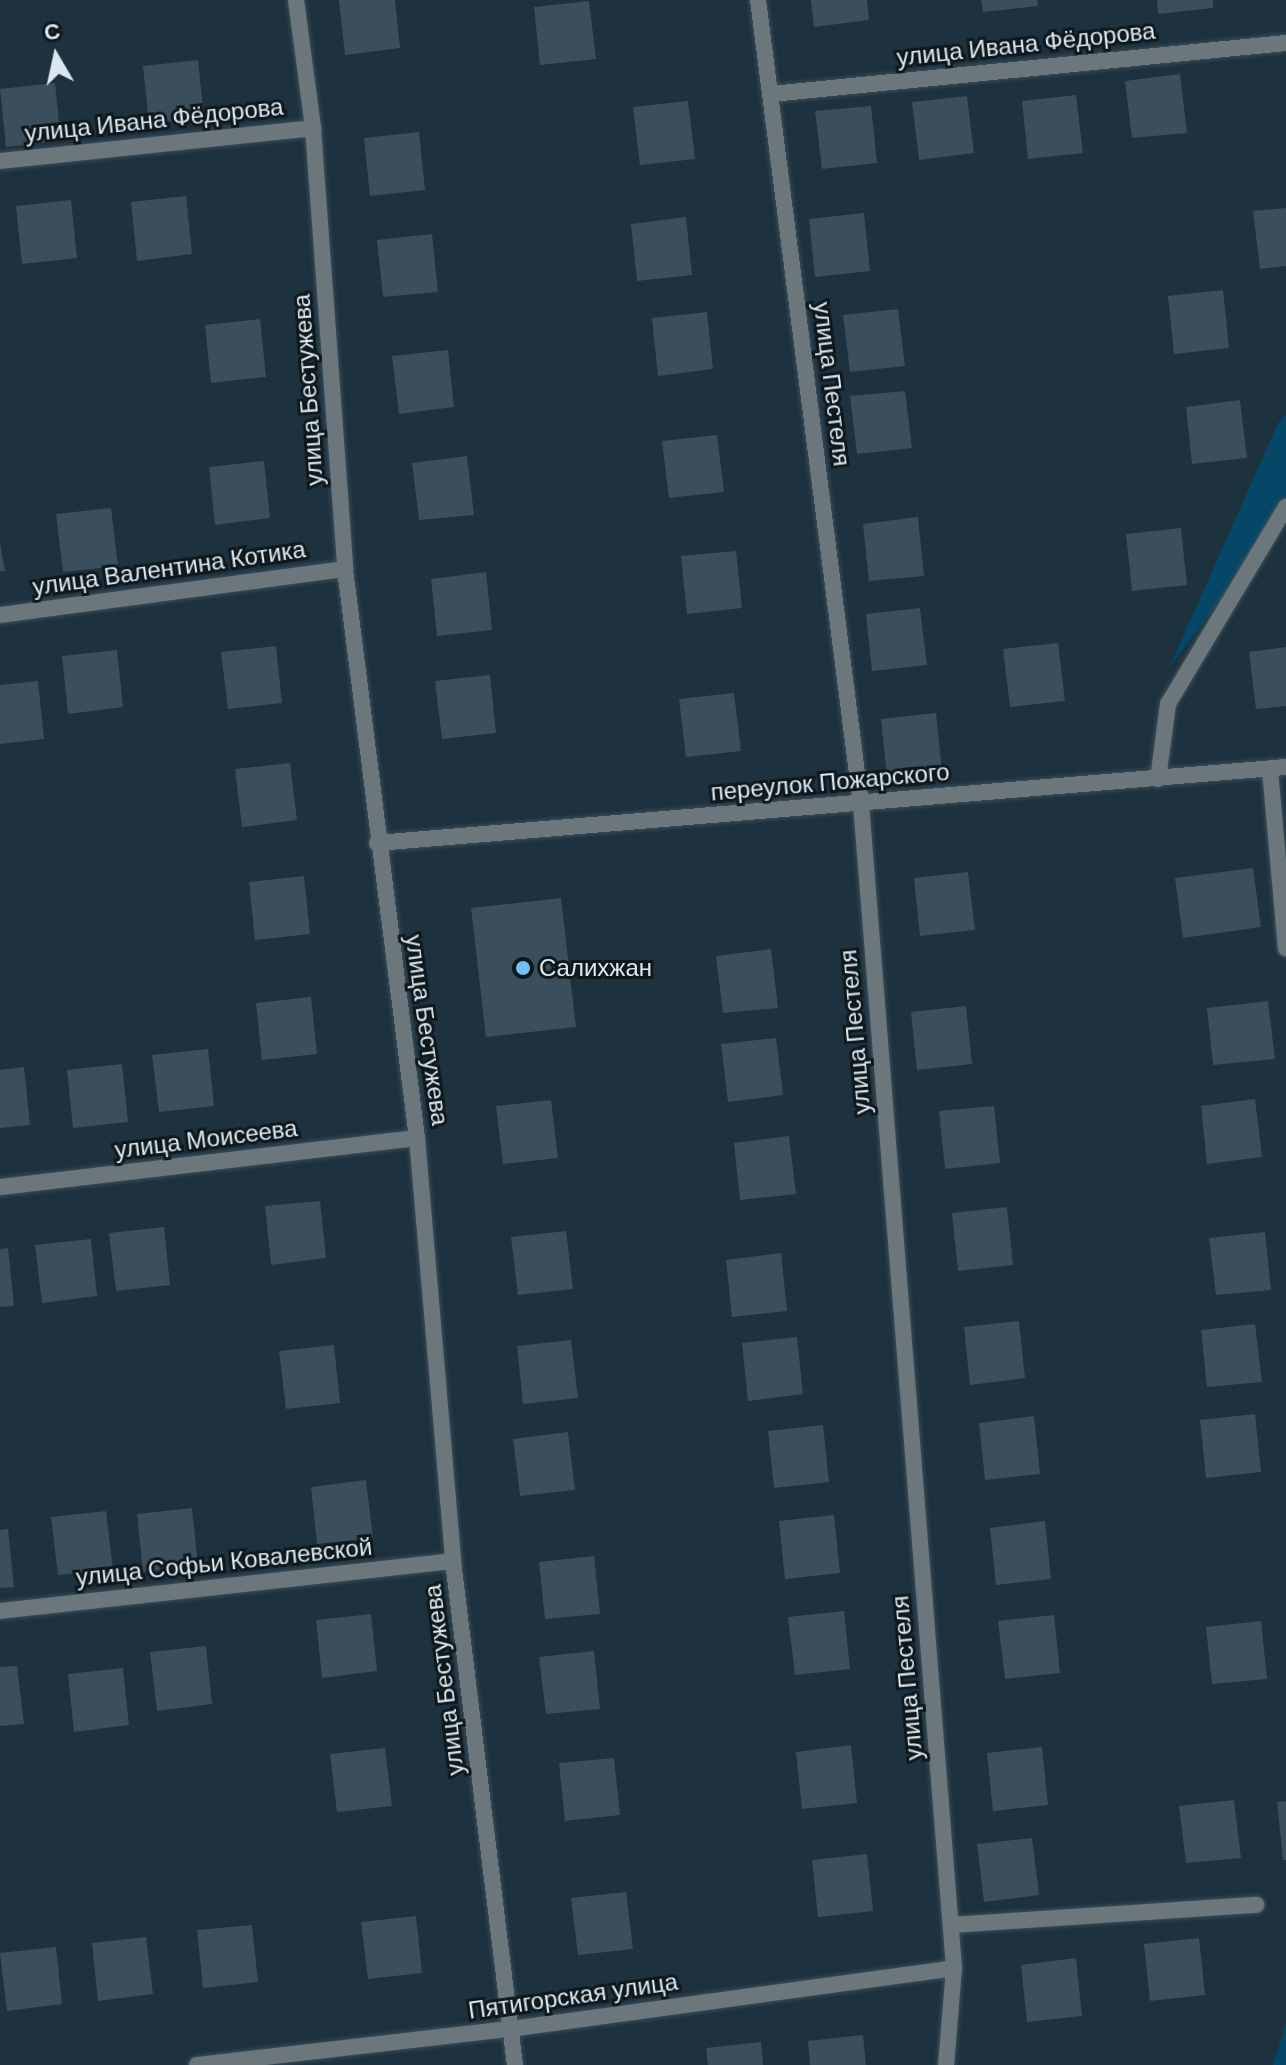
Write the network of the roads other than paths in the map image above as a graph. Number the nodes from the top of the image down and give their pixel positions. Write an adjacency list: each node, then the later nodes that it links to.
1 (296, 0): 5 (street, улица Бестужева)
2 (758, 0): 4 (street, улица Пестеля)
3 (1286, 43): 4 (street, улица Ивана Фёдорова)
4 (771, 94): 12 (street, улица Пестеля)
5 (313, 128): 6 (street, улица Ивана Фёдорова); 8 (street, улица Бестужева)
6 (0, 161)
7 (1286, 507): 11 (street)
8 (345, 569): 9 (street, улица Валентина Котика); 13 (street, улица Бестужева)
9 (0, 615)
10 (1278, 768): 11 (street, переулок Пожарского); 14 (street)
11 (1158, 779): 12 (street, переулок Пожарского)
12 (861, 804): 13 (street, переулок Пожарского); 20 (street, улица Пестеля)
13 (377, 843): 15 (street, улица Бестужева)
14 (1286, 948)
15 (417, 1138): 16 (street, улица Моисеева); 17 (street, улица Бестужева)
16 (0, 1187)
17 (453, 1561): 18 (street, улица Софьи Ковалевской); 22 (street, улица Бестужева)
18 (0, 1611)
19 (1256, 1905): 20 (street)
20 (951, 1925): 21 (street, улица Пестеля)
21 (954, 1968): 22 (street, Пятигорская улица); 25 (street, улица Пестеля)
22 (510, 2029): 23 (street, Пятигорская улица); 24 (street, улица Бестужева)
23 (197, 2065)
24 (515, 2065)
25 (946, 2065)

